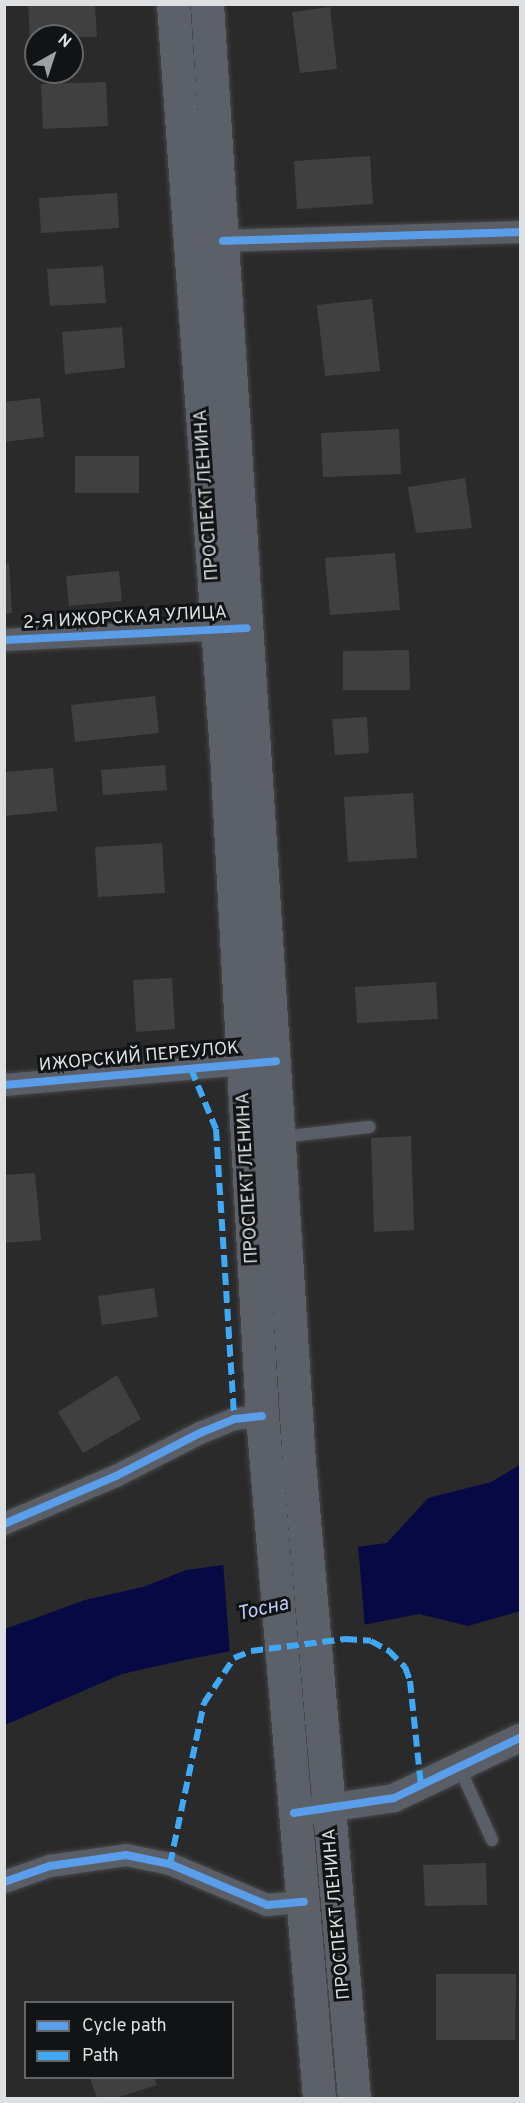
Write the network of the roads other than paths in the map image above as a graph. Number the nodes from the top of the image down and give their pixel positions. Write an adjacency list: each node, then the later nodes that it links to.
1 (173, 4): 5 (main road, ПРОСПЕКТ ЛЕНИНА)
2 (207, 4): 4 (main road, ПРОСПЕКТ ЛЕНИНА)
3 (520, 232): 4 (street)
4 (223, 241): 5 (main road, ПРОСПЕКТ ЛЕНИНА)
5 (232, 629): 6 (street, 2-Я ИЖОРСКАЯ УЛИЦА); 7 (main road, ПРОСПЕКТ ЛЕНИНА); 8 (main road, ПРОСПЕКТ ЛЕНИНА)
6 (4, 640)
7 (276, 1061): 8 (street, ИЖОРСКИЙ ПЕРЕУЛОК); 11 (main road, ПРОСПЕКТ ЛЕНИНА)
8 (243, 1064): 9 (street, ИЖОРСКИЙ ПЕРЕУЛОК); 12 (main road, ПРОСПЕКТ ЛЕНИНА)
9 (4, 1085)
10 (369, 1127): 11 (lane)
11 (281, 1137): 16 (main road, ПРОСПЕКТ ЛЕНИНА)
12 (262, 1416): 13 (street); 17 (main road, ПРОСПЕКТ ЛЕНИНА)
13 (4, 1524)
14 (520, 1738): 15 (street)
15 (460, 1768): 16 (street); 18 (lane)
16 (329, 1810): 17 (street); 22 (main road, ПРОСПЕКТ ЛЕНИНА)
17 (294, 1813): 20 (main road, ПРОСПЕКТ ЛЕНИНА)
18 (492, 1840)
19 (4, 1882): 20 (street)
20 (304, 1902): 21 (main road, ПРОСПЕКТ ЛЕНИНА)
21 (320, 2098)
22 (354, 2098)

